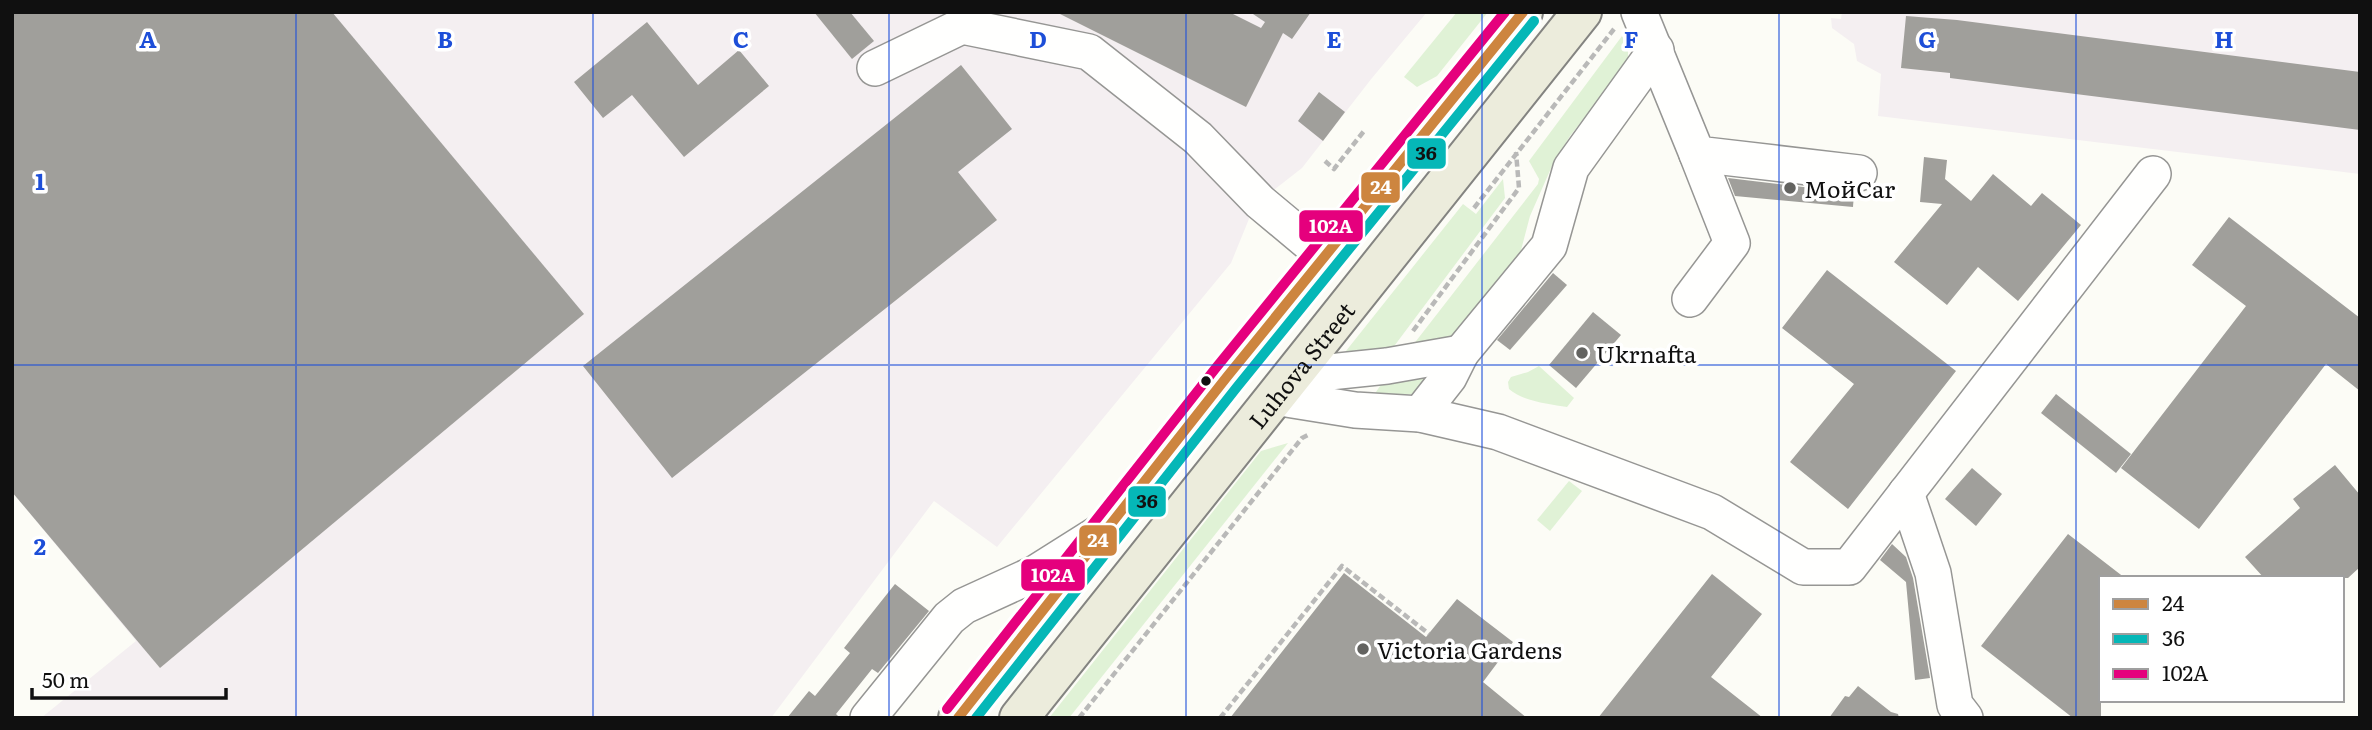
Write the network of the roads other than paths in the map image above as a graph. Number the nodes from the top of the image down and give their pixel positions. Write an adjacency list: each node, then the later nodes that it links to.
1 (1523, 12): 9 (main road, Luhova Street)
2 (1582, 12): 12 (main road, Luhova Street)
3 (1629, 18): 4 (lane)
4 (1656, 50): 6 (lane); 11 (lane)
5 (875, 68): 9 (lane)
6 (1697, 154): 7 (lane); 10 (lane)
7 (1858, 173)
8 (2153, 174): 14 (lane)
9 (1326, 257): 15 (main road, Luhova Street)
10 (1690, 299)
11 (1461, 353): 12 (lane); 13 (lane)
12 (1282, 386): 13 (lane); 18 (main road, Luhova Street)
13 (1420, 414): 14 (lane)
14 (1906, 493): 19 (lane)
15 (1111, 526): 16 (lane); 17 (main road, Luhova Street)
16 (868, 718)
17 (958, 718)
18 (1019, 718)
19 (1965, 718)

